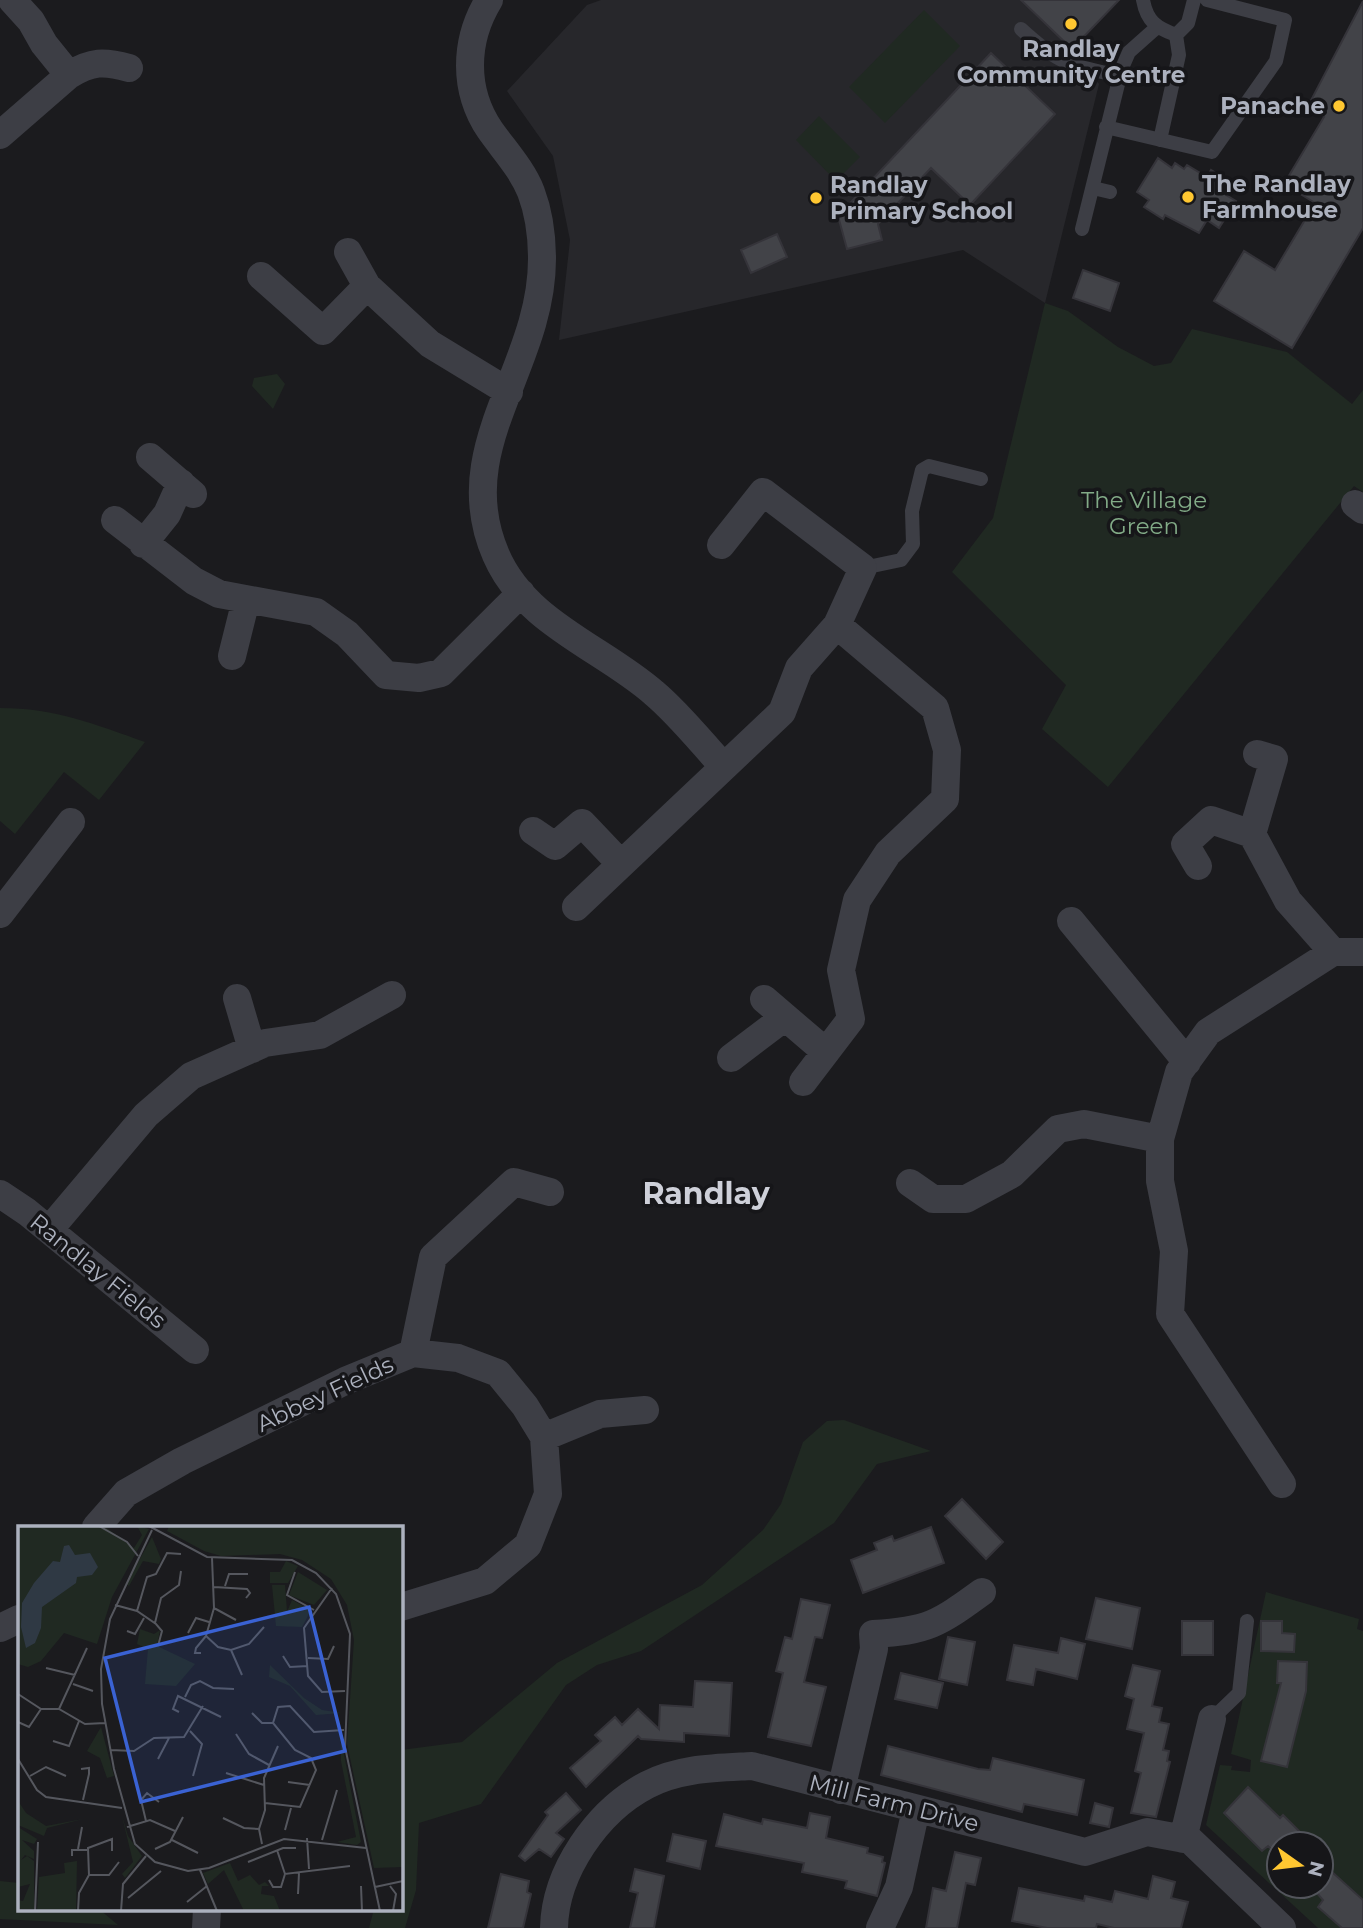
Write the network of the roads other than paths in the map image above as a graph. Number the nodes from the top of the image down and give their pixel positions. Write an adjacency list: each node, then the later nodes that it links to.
1 (12, 0): 10 (street)
2 (489, 0): 21 (street)
3 (1143, 0): 6 (lane)
4 (1194, 0): 8 (lane)
5 (1207, 0): 14 (lane)
6 (1156, 28): 8 (lane); 11 (lane)
7 (1021, 29): 11 (lane)
8 (1177, 35): 14 (lane)
9 (129, 68): 10 (street)
10 (69, 75): 13 (street)
11 (1119, 76): 12 (lane)
12 (1107, 127): 14 (lane); 15 (lane)
13 (0, 135)
14 (1160, 140)
15 (1093, 188): 16 (lane); 17 (lane)
16 (1110, 192)
17 (1082, 229)
18 (348, 252): 20 (street)
19 (261, 275): 20 (street)
20 (367, 286): 21 (street)
21 (509, 393): 28 (street)
22 (150, 457): 25 (street)
23 (981, 479): 27 (lane)
24 (115, 520): 25 (street)
25 (143, 544): 29 (street)
26 (721, 545): 27 (street)
27 (863, 568): 30 (street)
28 (521, 593): 29 (street); 33 (street)
29 (246, 600): 31 (street)
30 (837, 625): 33 (street); 47 (street)
31 (232, 656)
32 (1257, 754): 36 (street)
33 (723, 766): 37 (street)
34 (71, 822): 40 (street)
35 (533, 831): 37 (street)
36 (1251, 834): 38 (street); 42 (street)
37 (620, 863): 39 (street)
38 (1198, 866)
39 (576, 907)
40 (0, 914)
41 (1070, 921): 49 (street)
42 (1333, 952): 43 (street); 49 (street)
43 (1363, 952)
44 (392, 995): 46 (street)
45 (237, 998): 46 (street)
46 (252, 1049): 55 (street)
47 (825, 1052): 48 (street); 50 (street)
48 (730, 1058)
49 (1187, 1062): 51 (street)
50 (803, 1082)
51 (1160, 1139): 52 (street); 60 (street)
52 (911, 1183)
53 (550, 1192): 57 (street)
54 (0, 1194): 55 (street, Randlay Fields)
55 (48, 1230): 56 (street, Randlay Fields)
56 (195, 1350)
57 (413, 1353): 59 (street, Abbey Fields); 61 (street, Abbey Fields)
58 (645, 1410): 59 (street)
59 (544, 1437): 63 (street)
60 (1282, 1484)
61 (97, 1526)
62 (982, 1592): 68 (street)
63 (402, 1607)
64 (18, 1619): 66 (street)
65 (1247, 1621): 67 (lane)
66 (0, 1628)
67 (1212, 1719): 70 (street)
68 (841, 1790): 69 (street, Mill Farm Drive); 73 (street, Mill Farm Drive)
69 (916, 1809): 70 (street, Mill Farm Drive); 74 (street)
70 (1183, 1839): 75 (street, Mill Farm Drive)
71 (207, 1910): 72 (street)
72 (206, 1928)
73 (554, 1928)
74 (880, 1928)
75 (1282, 1928)

